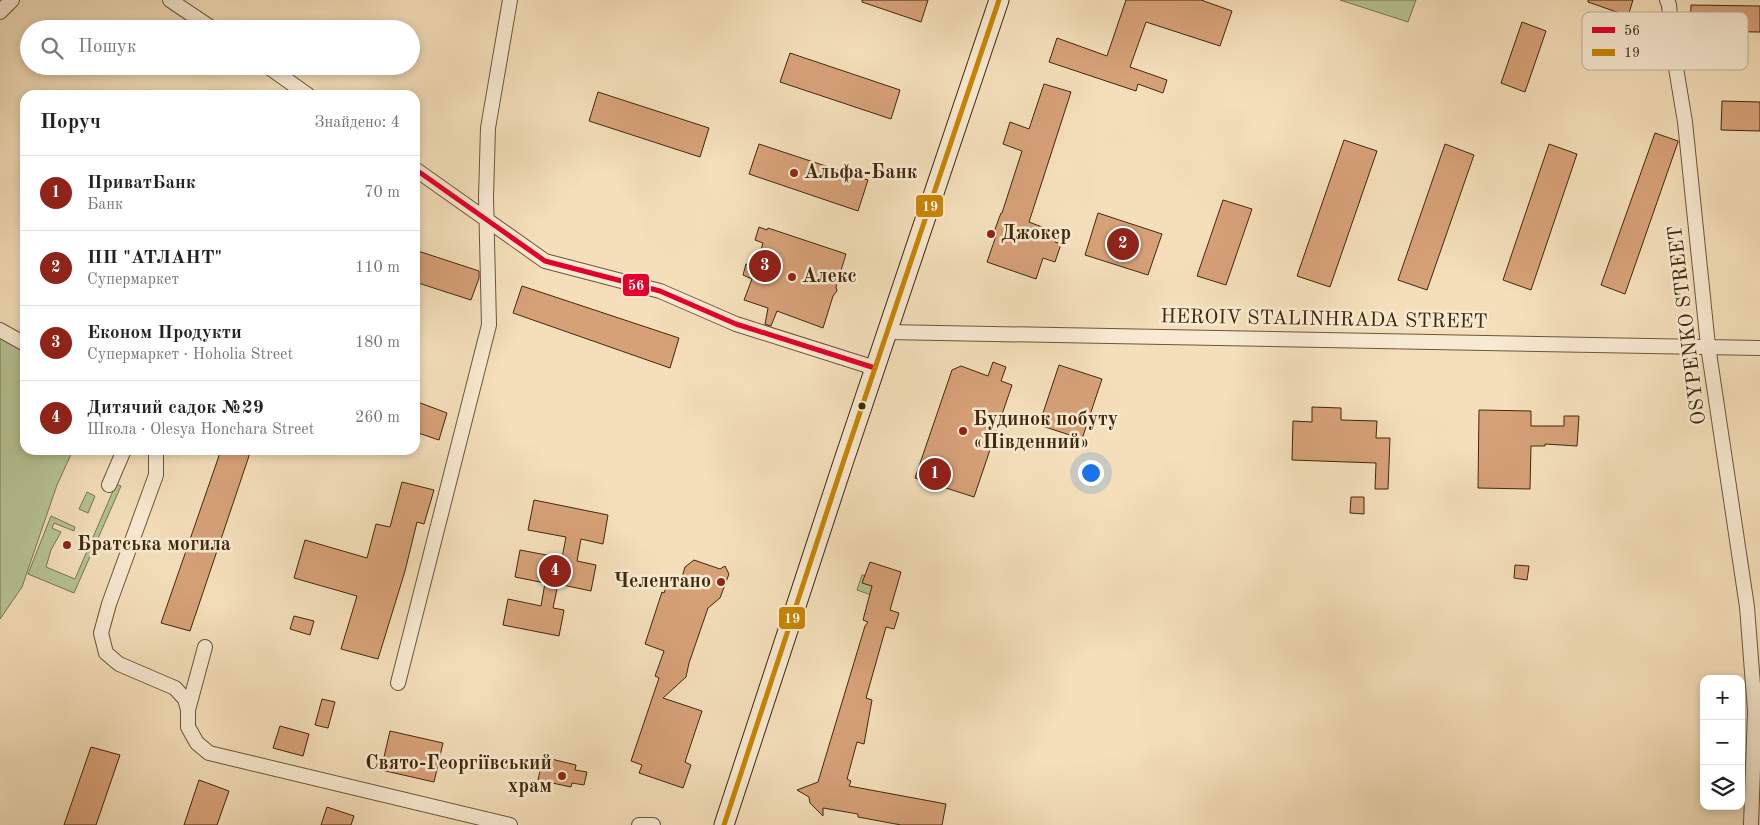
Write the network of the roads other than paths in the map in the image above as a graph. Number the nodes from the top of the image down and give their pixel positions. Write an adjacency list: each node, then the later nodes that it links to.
1 (12, 0): 5 (street)
2 (170, 0): 6 (street)
3 (510, 0): 11 (street)
4 (1000, 0): 13 (main road)
5 (0, 12)
6 (200, 20)
7 (1677, 70): 15 (street, OSYPENKO STREET)
8 (280, 75): 9 (street)
9 (301, 90)
10 (420, 172): 11 (street)
11 (487, 219): 17 (street); 22 (street)
12 (0, 330): 14 (street)
13 (887, 332): 15 (street, HEROIV STALINHRADA STREET); 17 (main road)
14 (20, 341)
15 (1708, 346): 16 (street, HEROIV STALINHRADA STREET); 28 (street, OSYPENKO STREET)
16 (1760, 348)
17 (875, 368): 27 (main road)
18 (122, 455): 20 (street)
19 (156, 455): 23 (street)
20 (108, 485)
21 (205, 646): 23 (street)
22 (398, 683)
23 (188, 710): 24 (street)
24 (510, 825)
25 (639, 825): 26 (street)
26 (653, 825)
27 (724, 825)
28 (1751, 825)

